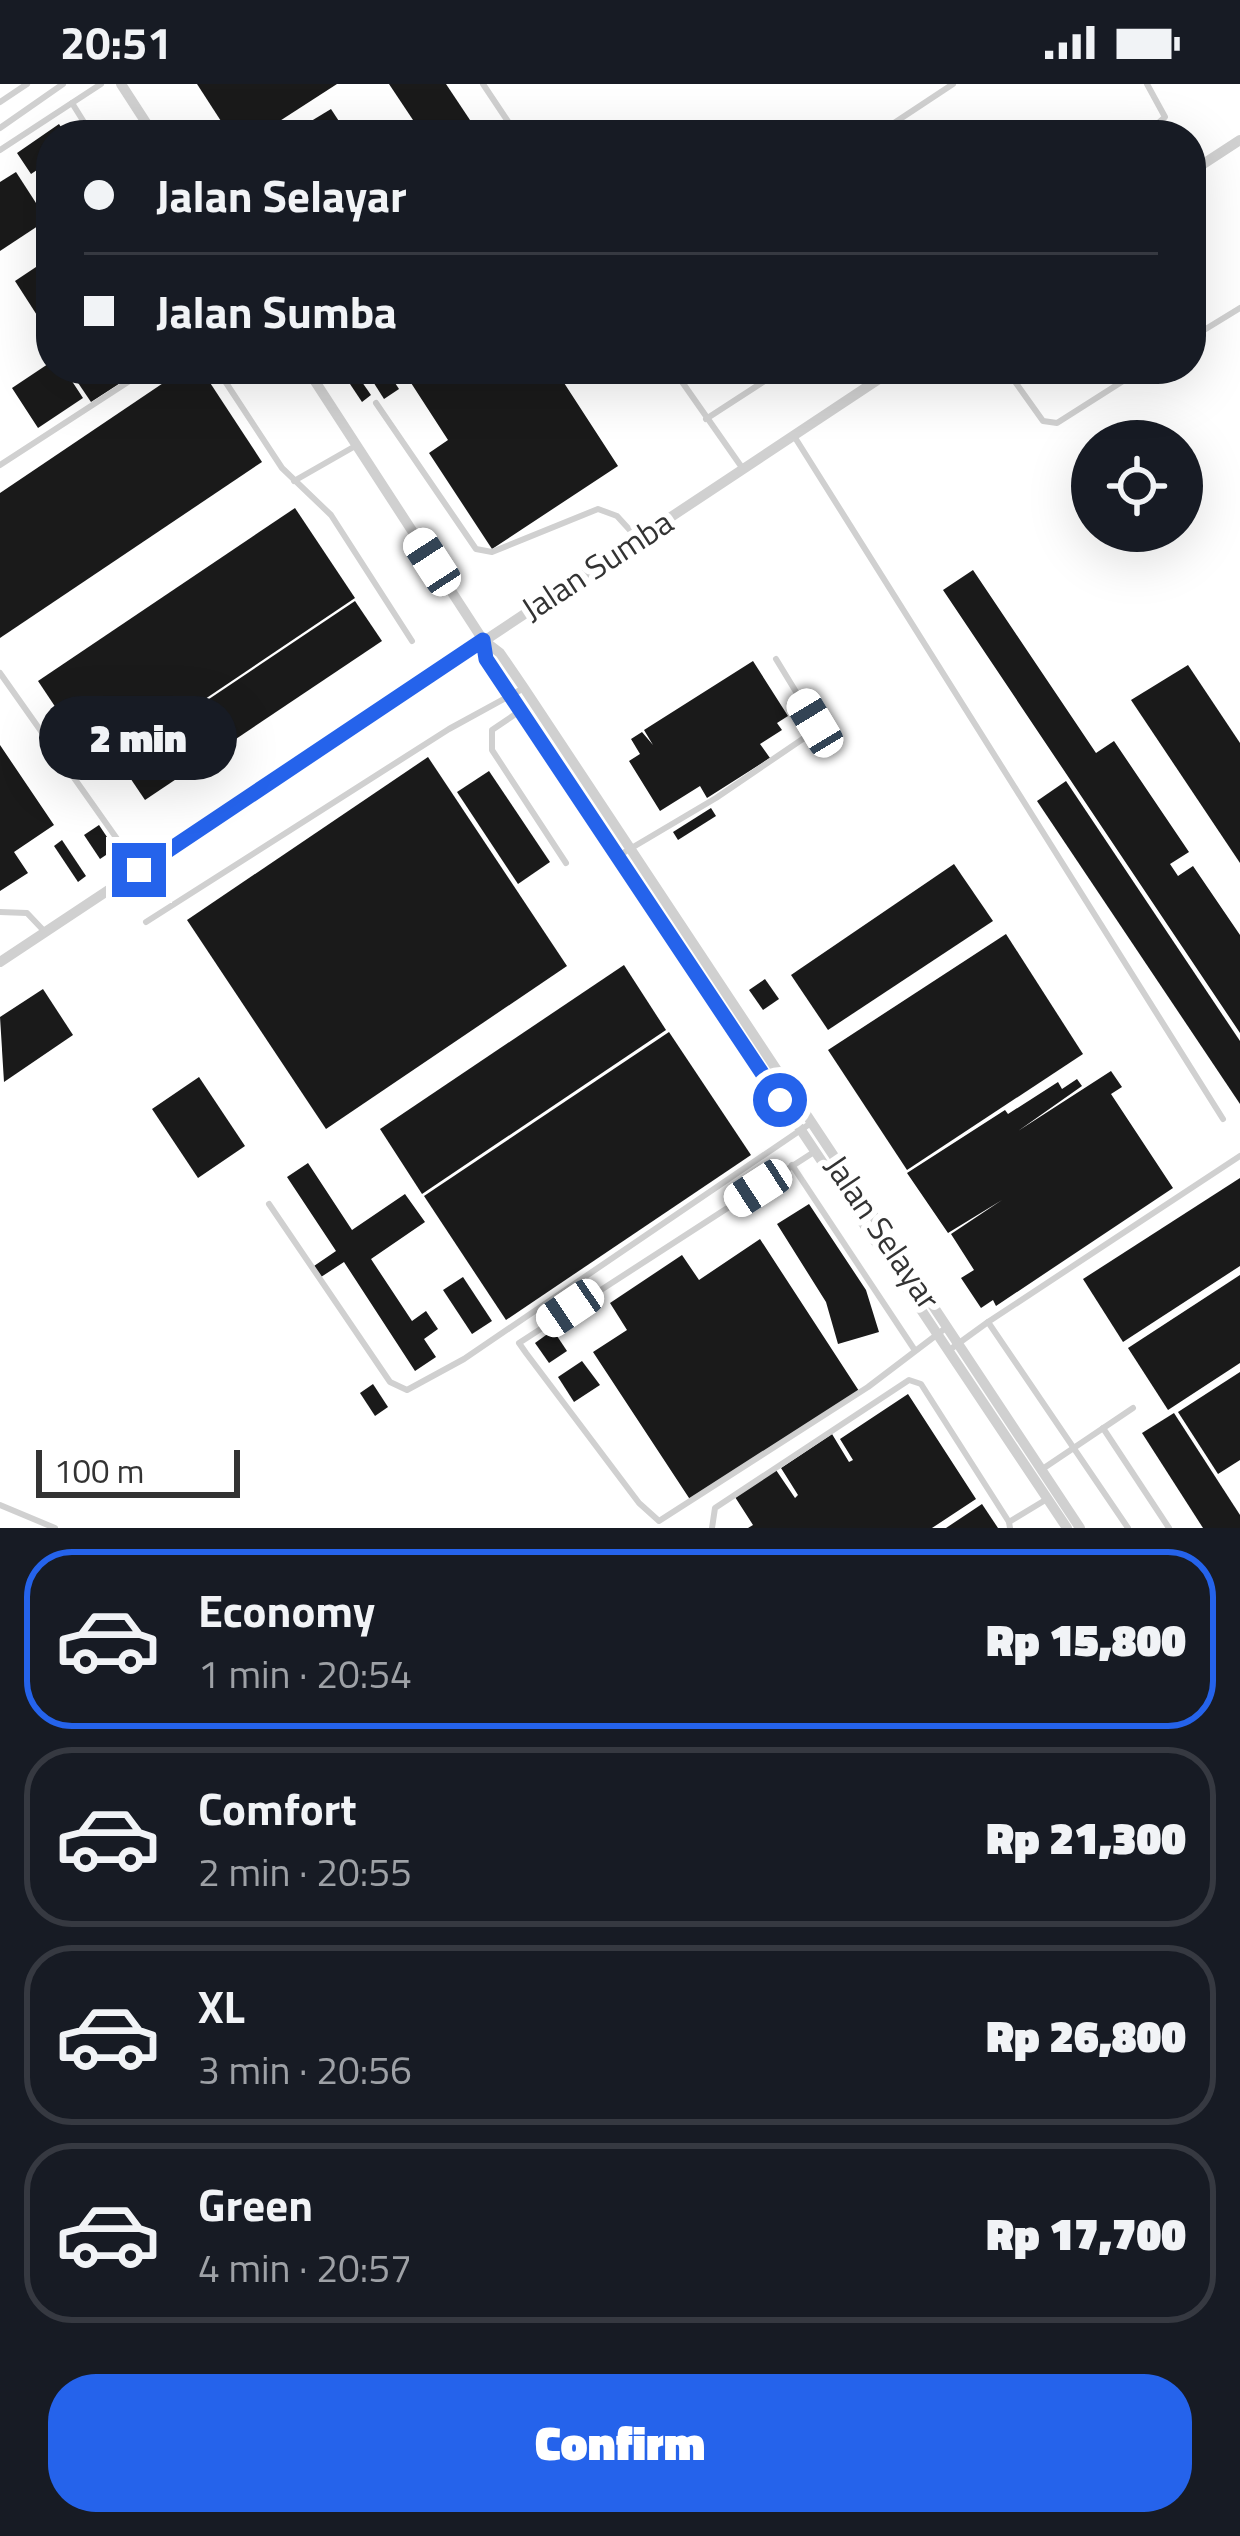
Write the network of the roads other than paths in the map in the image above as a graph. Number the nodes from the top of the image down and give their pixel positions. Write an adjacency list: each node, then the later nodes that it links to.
1 (27, 84): 8 (lane)
2 (63, 84): 17 (lane)
3 (100, 84): 9 (lane)
4 (121, 84): 12 (street)
5 (483, 84): 13 (lane)
6 (953, 84): 14 (lane)
7 (1147, 84): 15 (lane)
8 (0, 102)
9 (72, 104): 10 (lane); 11 (lane)
10 (47, 120)
11 (82, 120)
12 (144, 120)
13 (507, 120)
14 (899, 120)
15 (1162, 120)
16 (36, 127): 19 (lane)
17 (0, 128)
18 (1240, 140): 20 (street)
19 (0, 150)
20 (1206, 162)
21 (1240, 308): 22 (lane)
22 (1206, 329)
23 (125, 384): 35 (lane)
24 (227, 384): 37 (lane)
25 (317, 384): 34 (street, Jalan Selayar)
26 (683, 384): 32 (lane)
27 (760, 384): 32 (lane)
28 (872, 384): 33 (street, Jalan Sumba)
29 (1018, 384): 30 (lane)
30 (1118, 384)
31 (376, 403): 38 (lane)
32 (706, 419): 36 (lane)
33 (794, 436): 36 (street, Jalan Sumba); 60 (lane)
34 (356, 445): 37 (lane); 39 (street, Jalan Selayar)
35 (0, 465)
36 (743, 469): 38 (street, Jalan Sumba)
37 (294, 481): 40 (lane)
38 (638, 539): 39 (street, Jalan Sumba)
39 (483, 640): 43 (street, Jalan Selayar); 44 (street, Jalan Selayar); 51 (street, Jalan Sumba)
40 (412, 641)
41 (776, 658): 48 (lane)
42 (0, 673): 51 (lane)
43 (524, 688): 44 (lane); 48 (street, Jalan Selayar)
44 (511, 696): 45 (street, Jalan Selayar); 46 (lane)
45 (520, 711): 47 (lane); 49 (street, Jalan Selayar)
46 (481, 713): 47 (lane); 53 (lane)
47 (492, 730): 50 (lane)
48 (629, 848): 49 (lane); 54 (street, Jalan Selayar)
49 (615, 858): 56 (street, Jalan Selayar)
50 (566, 862)
51 (139, 870): 55 (street, Jalan Sumba)
52 (0, 912): 55 (lane)
53 (146, 922)
54 (683, 929): 56 (street); 58 (street, Jalan Selayar)
55 (45, 932): 57 (street, Jalan Sumba)
56 (670, 937): 59 (street, Jalan Selayar)
57 (0, 962)
58 (752, 1034): 59 (street); 61 (street, Jalan Selayar)
59 (740, 1040): 61 (street, Jalan Selayar)
60 (1222, 1119)
61 (806, 1126): 62 (street, Jalan Selayar); 65 (lane)
62 (820, 1148): 64 (lane); 67 (street, Jalan Selayar)
63 (1240, 1156): 66 (lane)
64 (792, 1166): 69 (lane); 69 (lane)
65 (269, 1204)
66 (988, 1322): 68 (lane); 72 (lane)
67 (942, 1331): 68 (street, Jalan Selayar); 69 (lane)
68 (952, 1347): 73 (street, Jalan Selayar)
69 (914, 1349)
70 (1132, 1408): 71 (lane)
71 (1103, 1428): 72 (lane); 82 (lane)
72 (1075, 1448): 73 (lane); 81 (lane)
73 (1037, 1473): 74 (street, Jalan Selayar)
74 (1052, 1496): 76 (lane); 79 (street, Jalan Selayar); 80 (street, Jalan Selayar)
75 (0, 1505): 77 (lane)
76 (1010, 1525): 78 (lane)
77 (55, 1528)
78 (712, 1528)
79 (1067, 1528)
80 (1080, 1528)
81 (1128, 1528)
82 (1169, 1528)

